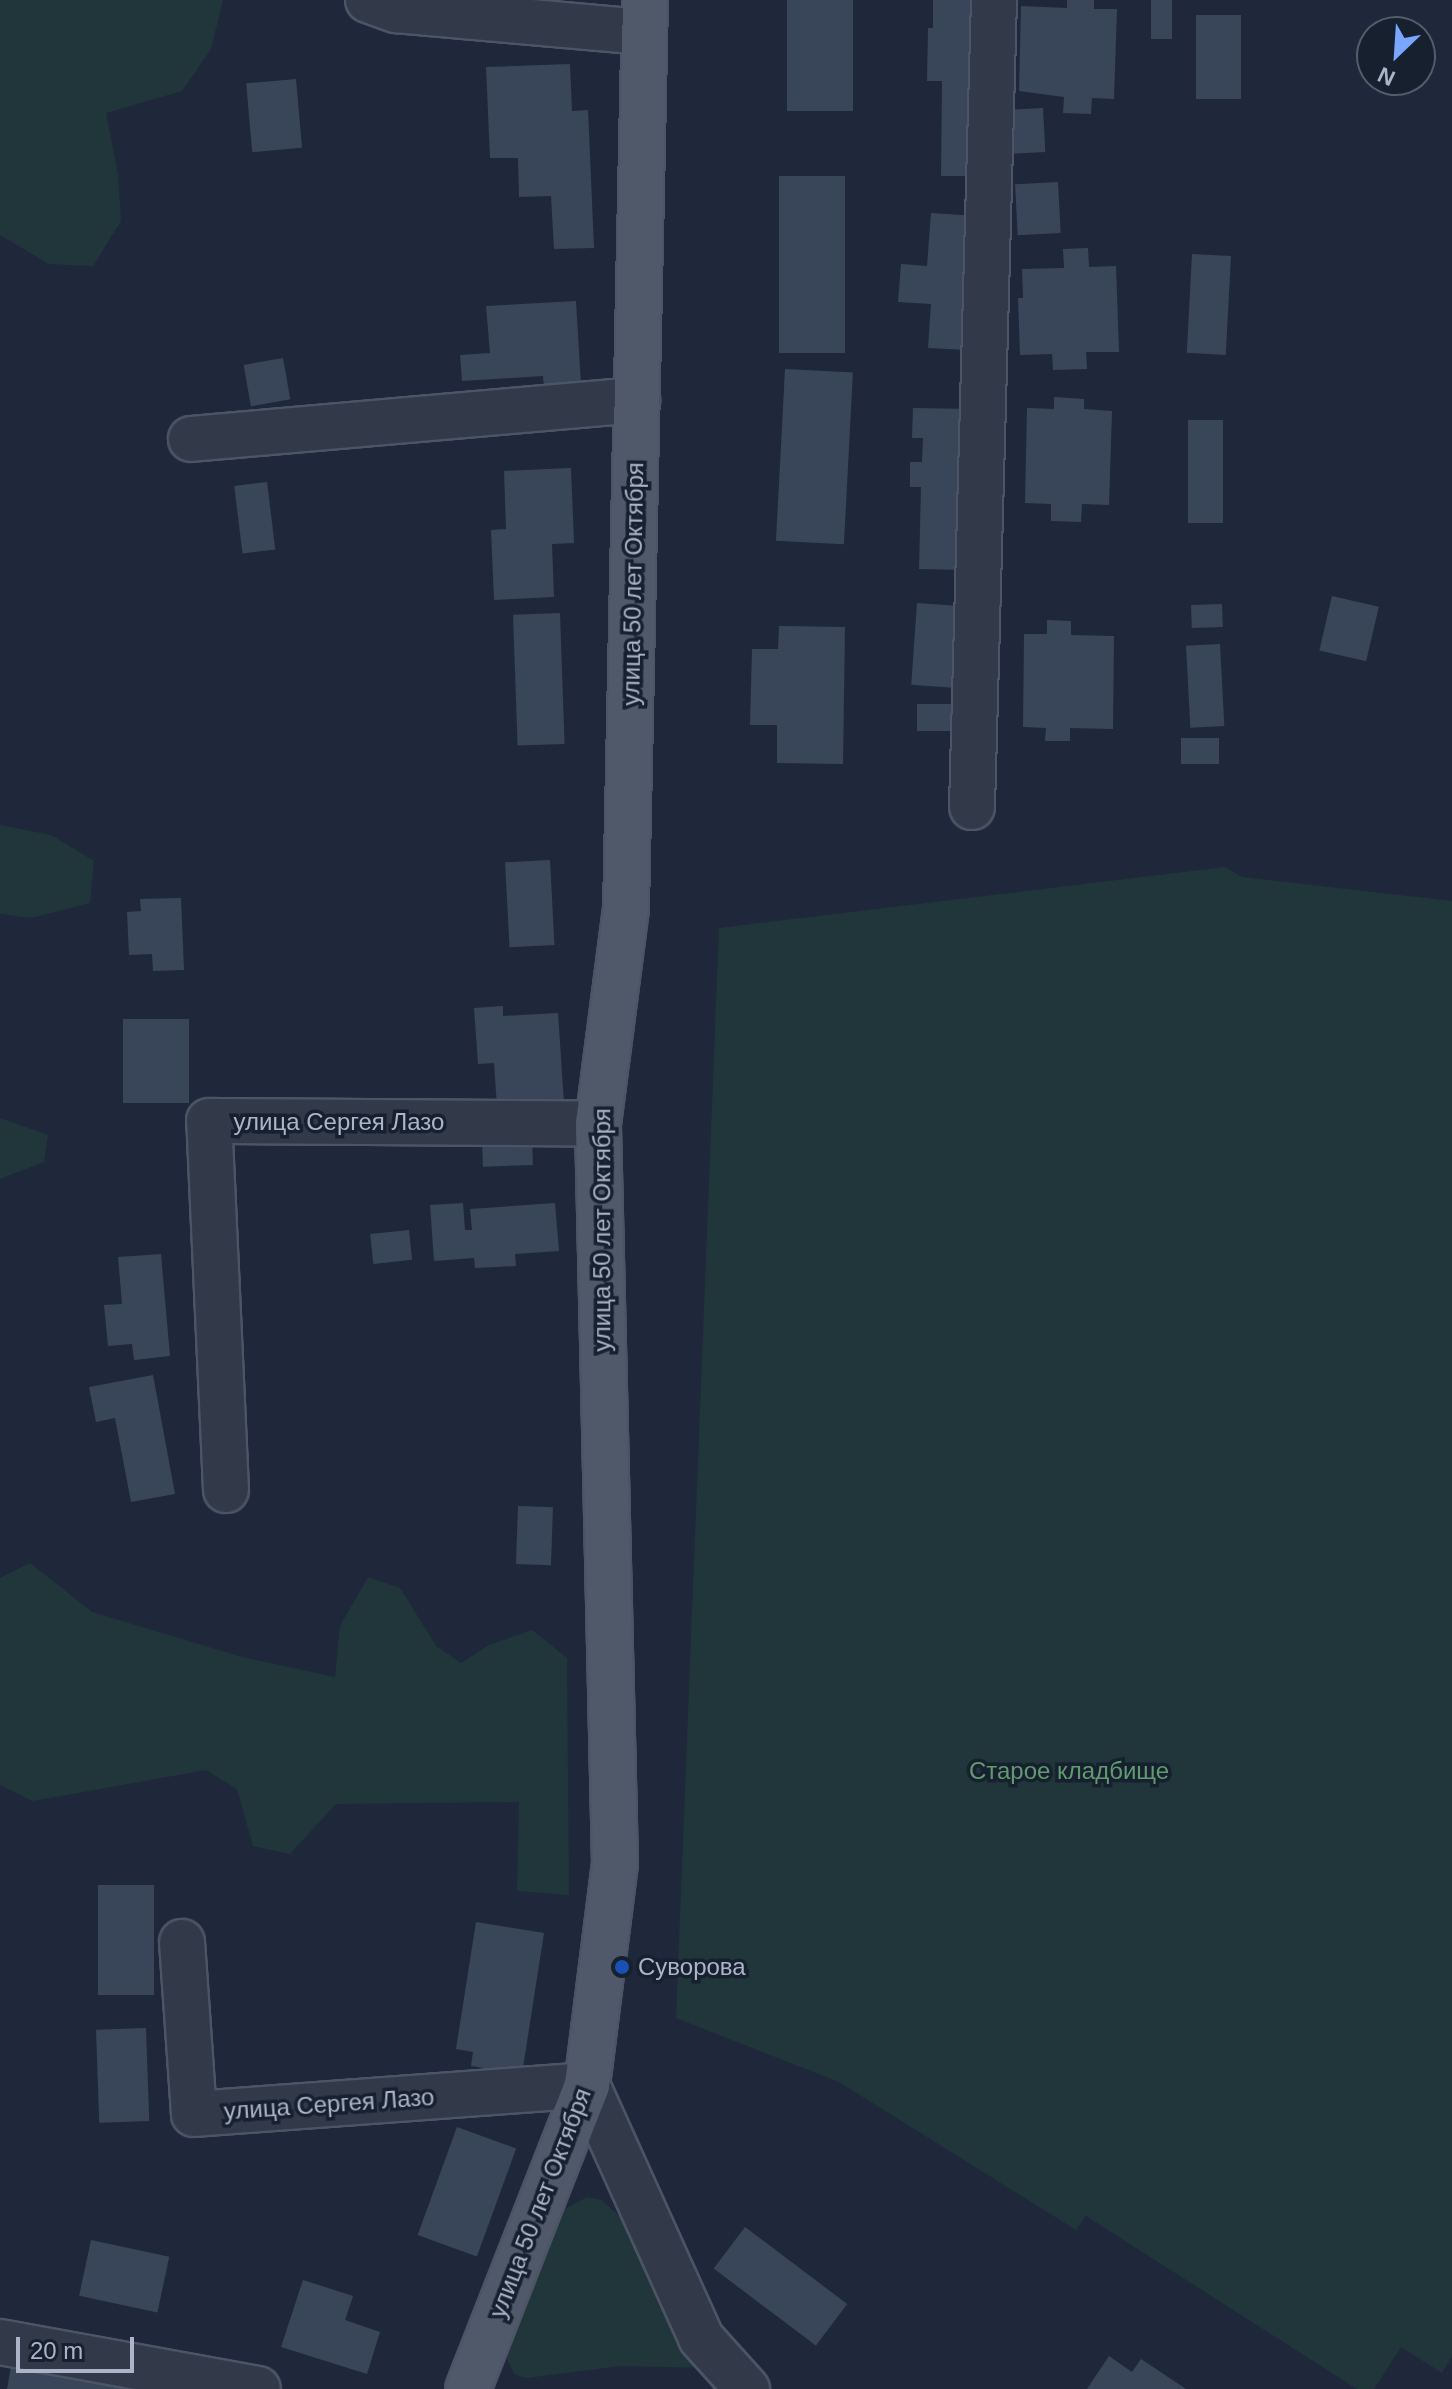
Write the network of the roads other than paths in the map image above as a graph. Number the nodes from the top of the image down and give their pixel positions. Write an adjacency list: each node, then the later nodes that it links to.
1 (368, 0): 3 (street)
2 (994, 0): 6 (street)
3 (644, 16): 4 (main road, улица 50 лет Октября)
4 (637, 400): 5 (street); 7 (main road, улица 50 лет Октября)
5 (191, 439)
6 (972, 807)
7 (598, 1124): 8 (street, улица Сергея Лазо); 10 (main road, улица 50 лет Октября)
8 (226, 1490)
9 (182, 1942): 10 (street, улица Сергея Лазо)
10 (587, 2085): 13 (main road, улица 50 лет Октября); 14 (street)
11 (0, 2342): 12 (street)
12 (258, 2389)
13 (468, 2389)
14 (747, 2389)

